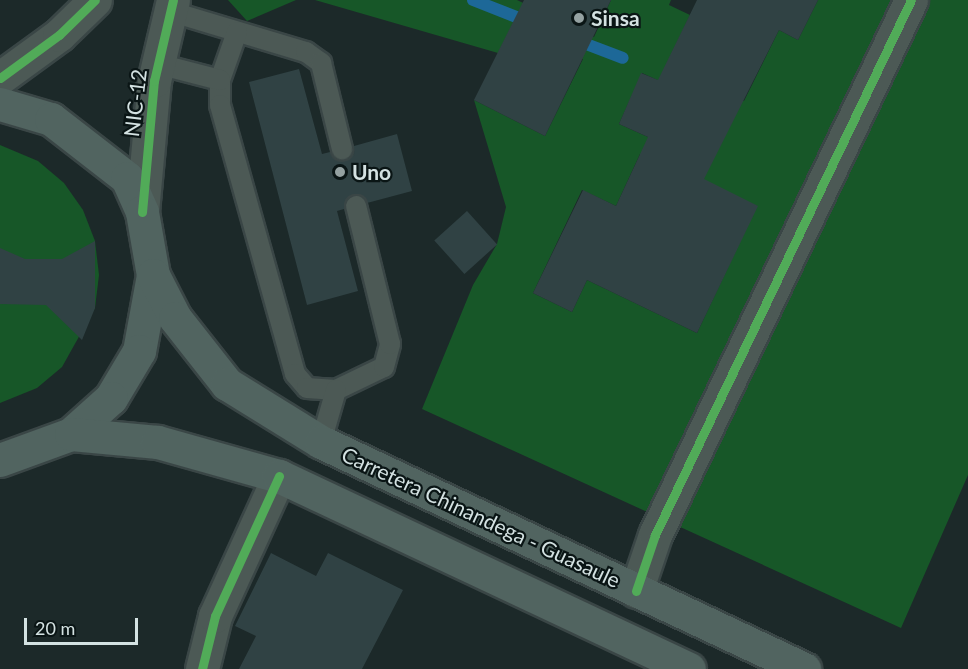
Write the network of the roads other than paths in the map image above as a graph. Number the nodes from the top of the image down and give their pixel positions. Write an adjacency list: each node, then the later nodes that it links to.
1 (95, 0): 6 (street)
2 (911, 0): 18 (street)
3 (171, 5): 4 (lane); 5 (street, NIC-12)
4 (237, 32): 7 (lane); 9 (lane)
5 (158, 64): 7 (lane); 11 (street, NIC-12)
6 (0, 78)
7 (220, 80): 13 (lane)
8 (0, 104): 11 (highway, NIC-12)
9 (342, 149)
10 (356, 206): 13 (lane)
11 (142, 212): 12 (highway, NIC-12)
12 (153, 275): 14 (highway, NIC-12); 15 (highway, Carretera Chinandega - Guasaule)
13 (336, 390): 15 (lane)
14 (70, 434): 16 (highway, NIC-12); 17 (highway)
15 (321, 442): 18 (highway, Carretera Chinandega - Guasaule)
16 (0, 460)
17 (279, 476): 19 (street); 20 (highway)
18 (636, 591): 21 (highway, Carretera Chinandega - Guasaule)
19 (202, 669)
20 (688, 669)
21 (804, 669)

